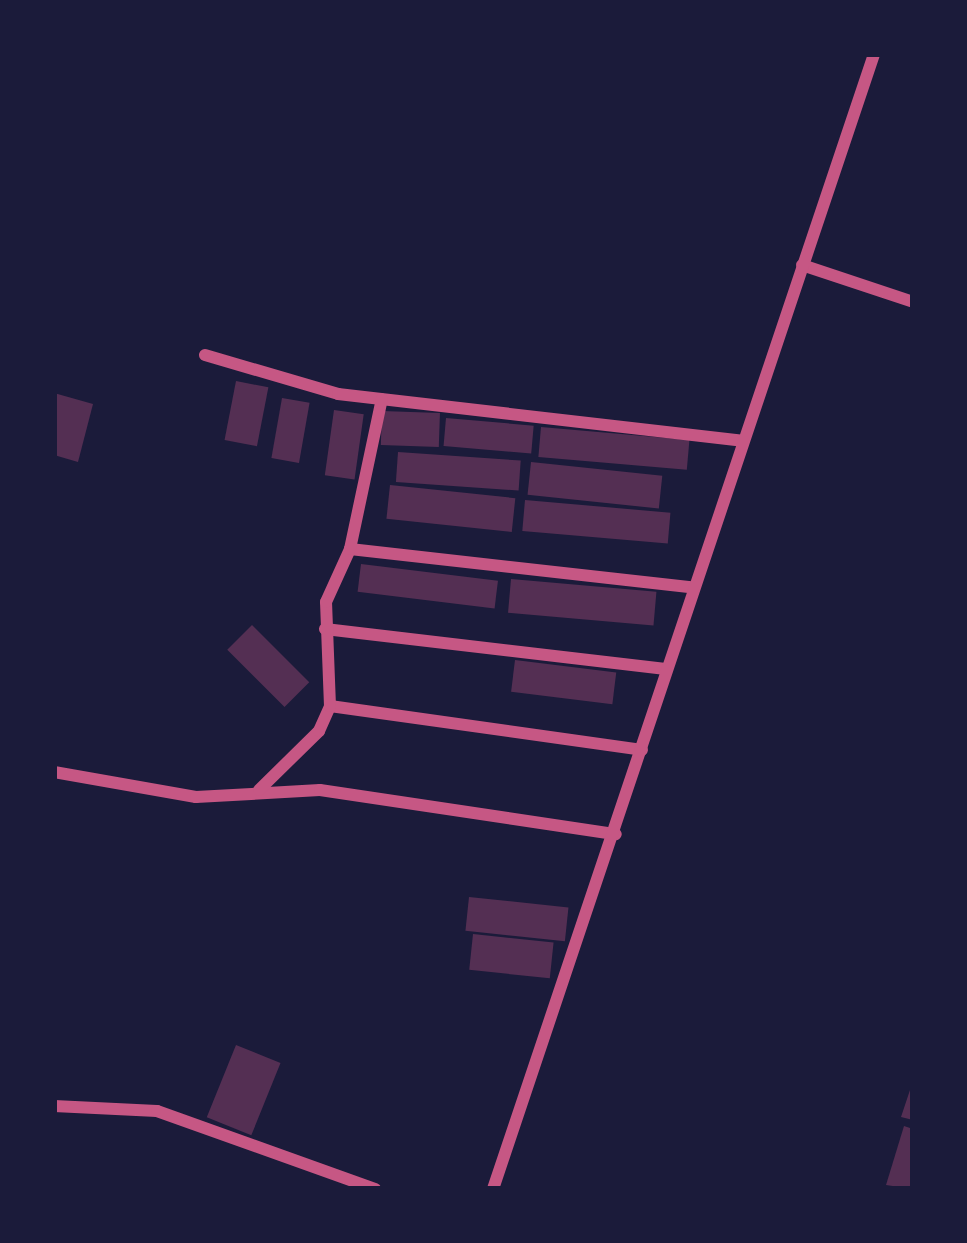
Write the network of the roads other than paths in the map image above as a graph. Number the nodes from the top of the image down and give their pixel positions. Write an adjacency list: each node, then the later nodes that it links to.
1 (874, 54): 2 (street)
2 (802, 265): 3 (street); 6 (street)
3 (913, 302)
4 (205, 355): 5 (street)
5 (382, 399): 6 (street); 7 (street)
6 (742, 441): 8 (street)
7 (350, 549): 8 (street); 9 (street)
8 (692, 587): 10 (street)
9 (325, 628): 10 (street); 11 (street)
10 (666, 669): 12 (street)
11 (330, 706): 12 (street); 14 (street)
12 (642, 750): 15 (street)
13 (54, 772): 14 (street)
14 (259, 791): 15 (street)
15 (616, 834): 18 (street)
16 (54, 1106): 17 (street)
17 (375, 1189)
18 (494, 1189)

